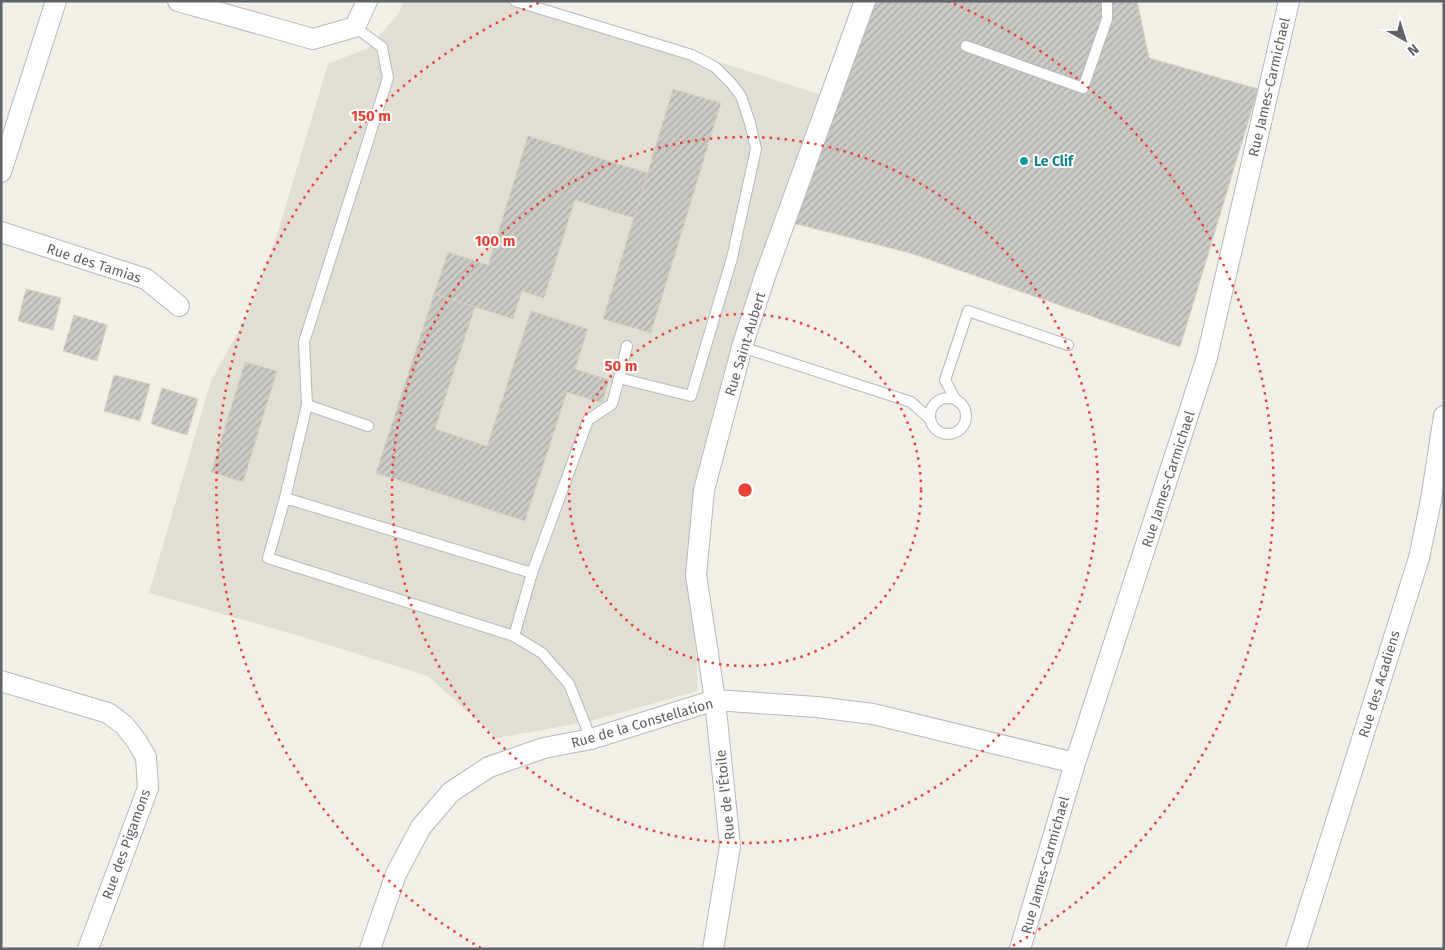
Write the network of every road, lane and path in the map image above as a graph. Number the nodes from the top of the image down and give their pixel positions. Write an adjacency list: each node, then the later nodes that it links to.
1 (56, 1): 10 (street)
2 (178, 1): 8 (street)
3 (367, 1): 8 (street)
4 (515, 1): 16 (lane)
5 (865, 1): 15 (street, Rue Saint-Aubert)
6 (1107, 1): 9 (lane)
7 (1289, 1): 28 (street, Rue James-Carmichael)
8 (354, 27): 18 (lane)
9 (966, 46)
10 (1, 172)
11 (1, 232): 12 (street, Rue des Tamias)
12 (180, 306)
13 (1068, 345): 17 (lane)
14 (627, 346): 16 (lane)
15 (742, 347): 20 (lane); 26 (street, Rue Saint-Aubert)
16 (619, 378): 23 (lane)
17 (955, 398): 20 (lane); 20 (lane)
18 (307, 405): 21 (lane); 22 (lane)
19 (1444, 416): 33 (street, Rue des Acadiens)
20 (930, 419)
21 (368, 426)
22 (285, 498): 23 (lane); 24 (lane)
23 (532, 573): 24 (lane)
24 (514, 636): 27 (lane)
25 (1, 681): 29 (street, Rue des Pigamons)
26 (715, 700): 27 (street, Rue de la Constellation); 28 (street, Rue de la Constellation); 31 (street, Rue de l'Étoile)
27 (591, 739): 30 (street, Rue de la Constellation)
28 (1075, 764): 32 (street, Rue James-Carmichael)
29 (88, 949)
30 (370, 949)
31 (713, 949)
32 (1020, 949)
33 (1296, 949)

